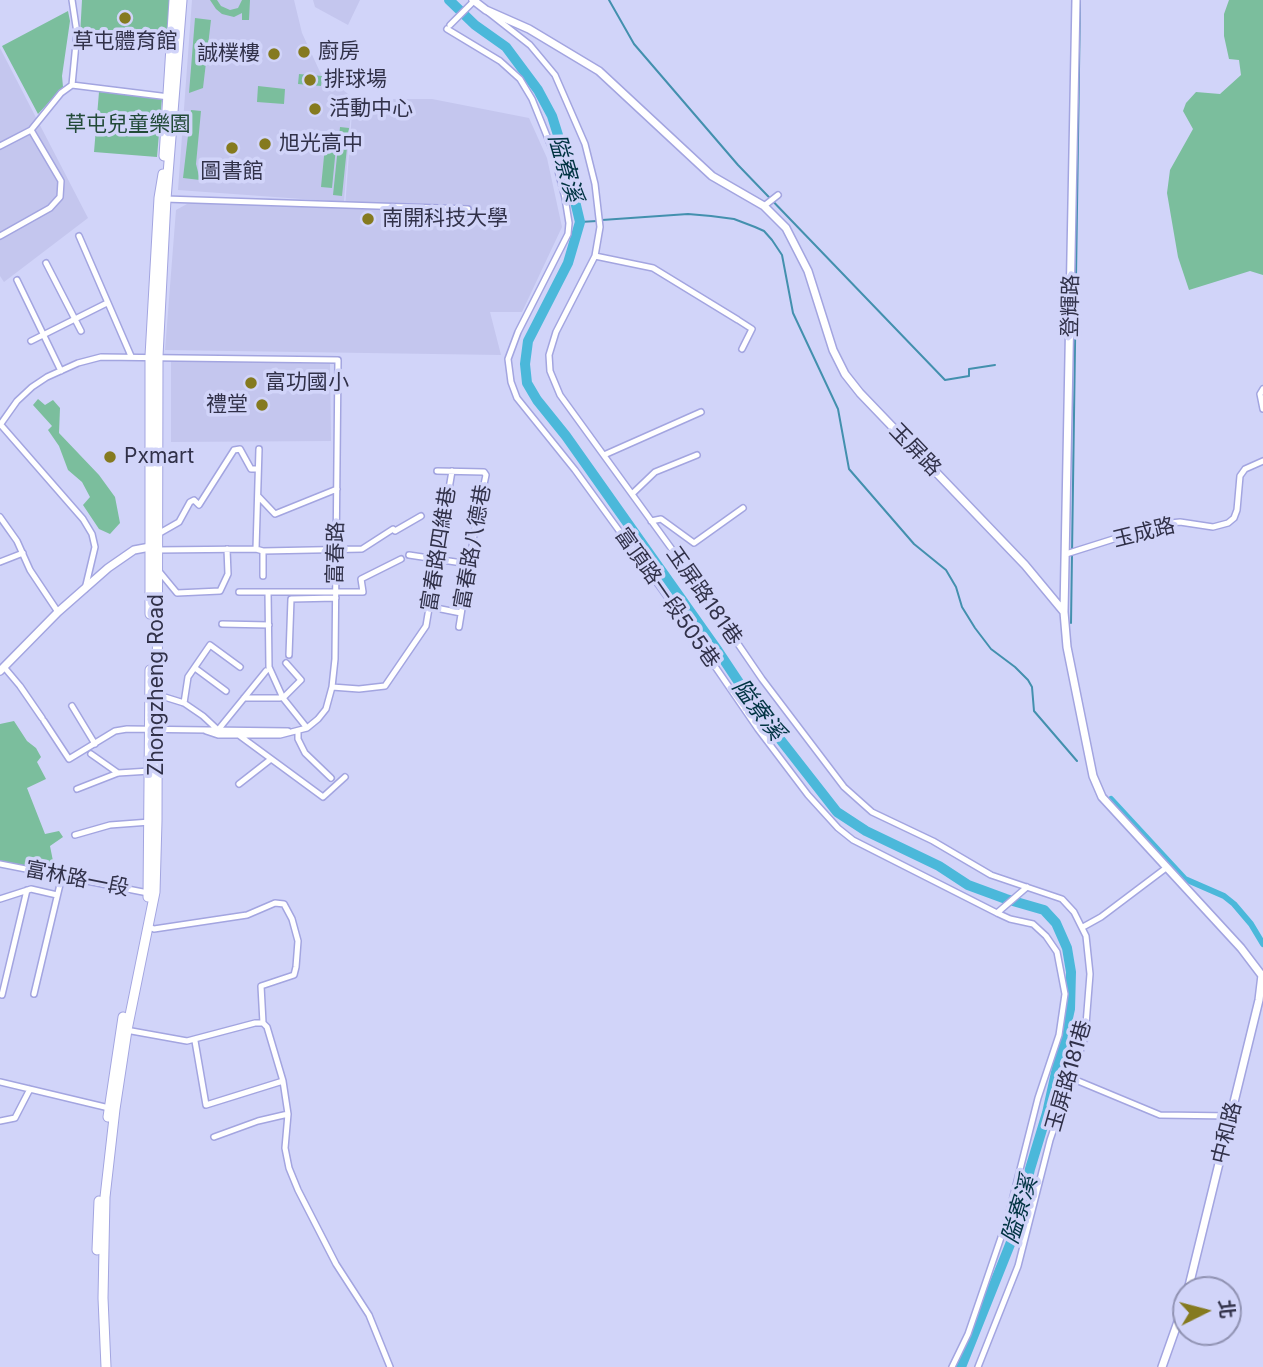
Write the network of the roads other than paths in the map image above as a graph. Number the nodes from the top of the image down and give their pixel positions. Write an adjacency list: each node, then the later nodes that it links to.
1 (72, 0): 7 (street)
2 (174, 0): 8 (main road, Zhongzheng Road)
3 (182, 0): 8 (main road, Zhongzheng Road)
4 (1076, 0): 54 (street, 登輝路)
5 (471, 2): 6 (street, 玉屏路); 111 (street, 富頂路一段505巷)
6 (485, 10): 13 (street, 玉屏路); 17 (street, 玉屏路181巷)
7 (72, 85): 8 (street); 9 (street)
8 (171, 97): 12 (main road, Zhongzheng Road)
9 (31, 130): 10 (street); 15 (street)
10 (0, 146)
11 (776, 197): 13 (street)
12 (162, 198): 14 (street); 27 (main road, Zhongzheng Road)
13 (764, 206): 69 (street, 玉屏路)
14 (468, 209)
15 (0, 236)
16 (79, 236): 20 (street)
17 (595, 256): 25 (street); 34 (street, 玉屏路181巷)
18 (46, 263): 21 (street)
19 (17, 280): 23 (street)
20 (107, 303): 21 (street); 26 (street)
21 (75, 320): 22 (street); 23 (street)
22 (80, 331)
23 (44, 335): 24 (street); 28 (street)
24 (30, 341)
25 (742, 349)
26 (131, 356): 27 (street); 28 (street)
27 (154, 356): 40 (street, 富春路); 47 (main road, Zhongzheng Road); 48 (main road, Zhongzheng Road)
28 (61, 371): 32 (street)
29 (1261, 391): 30 (street)
30 (1263, 409)
31 (701, 412): 34 (street)
32 (0, 424): 62 (street)
33 (259, 449): 37 (street)
34 (604, 455): 41 (street, 玉屏路181巷)
35 (697, 455): 41 (street)
36 (1263, 461): 54 (street, 玉成路)
37 (258, 470): 42 (street); 47 (street)
38 (437, 471): 39 (street, 富春路八德巷)
39 (452, 471): 57 (street, 富春路四維巷); 59 (street, 富春路八德巷)
40 (337, 489): 42 (street); 51 (street, 富春路)
41 (632, 494): 46 (street, 玉屏路181巷)
42 (257, 495): 50 (street)
43 (743, 508): 46 (street)
44 (421, 516): 51 (street)
45 (0, 517): 53 (street)
46 (651, 521): 106 (street, 玉屏路181巷)
47 (158, 534): 48 (main road, Zhongzheng Road)
48 (154, 549): 49 (street); 60 (main road, Zhongzheng Road); 62 (street); 81 (main road, Zhongzheng Road)
49 (227, 549): 50 (street); 60 (street)
50 (256, 549): 52 (street)
51 (337, 550): 52 (street); 65 (street, 富春路)
52 (263, 551): 61 (street)
53 (23, 553): 58 (street); 67 (street)
54 (1066, 554): 69 (street, 登輝路)
55 (410, 555): 57 (street)
56 (401, 559): 65 (street)
57 (438, 559): 59 (street); 66 (street, 富春路四維巷)
58 (0, 562)
59 (469, 564): 68 (street, 富春路八德巷)
60 (157, 568): 81 (main road, Zhongzheng Road)
61 (262, 576)
62 (85, 589): 67 (street)
63 (239, 592): 64 (street)
64 (268, 592): 65 (street); 71 (street)
65 (336, 595): 73 (street); 79 (street, 富春路)
66 (430, 607): 68 (street); 79 (street, 富春路四維巷)
67 (58, 612): 77 (street)
68 (461, 612): 72 (street, 富春路八德巷)
69 (1065, 612): 104 (street)
70 (222, 624): 71 (street)
71 (268, 625): 83 (street)
72 (459, 627)
73 (289, 655)
74 (286, 663): 83 (street)
75 (240, 667): 76 (street)
76 (195, 668): 80 (street); 84 (street)
77 (2, 669): 92 (street, 富春路)
78 (266, 671): 82 (street)
79 (332, 687): 86 (street, 富春路)
80 (226, 691)
81 (153, 692): 84 (street); 89 (main road, Zhongzheng Road)
82 (244, 698): 83 (street); 88 (street)
83 (281, 698): 86 (street)
84 (184, 703): 88 (street)
85 (72, 706): 92 (street)
86 (307, 727): 90 (street, 富春路)
87 (206, 730): 88 (street, 富春路); 89 (street, 富春路); 91 (street, 富春路)
88 (218, 730): 90 (street, 富春路)
89 (153, 731): 92 (street, 富春路); 95 (main road, Zhongzheng Road); 108 (main road, Zhongzheng Road)
90 (298, 731): 91 (street, 富春路); 97 (street)
91 (240, 736): 94 (street)
92 (95, 744)
93 (91, 754): 96 (street)
94 (271, 759): 98 (street); 99 (street)
95 (150, 771): 96 (street); 101 (main road, Zhongzheng Road)
96 (118, 773): 100 (street)
97 (331, 778)
98 (345, 778)
99 (239, 784)
100 (77, 789)
101 (150, 822): 102 (street); 108 (main road, Zhongzheng Road)
102 (75, 835)
103 (0, 864): 105 (street, 富林路一段)
104 (1166, 868): 112 (street); 114 (street)
105 (62, 876): 108 (street, 富林路一段); 109 (street)
106 (1027, 889): 111 (street); 112 (street, 玉屏路181巷)
107 (27, 890): 109 (street); 110 (street); 116 (street)
108 (152, 892): 113 (main road, Zhongzheng Road); 118 (main road, Zhongzheng Road)
109 (57, 895): 115 (street)
110 (0, 899)
111 (999, 911): 134 (street, 富頂路一段505巷)
112 (1083, 927): 120 (street, 玉屏路181巷)
113 (149, 928): 117 (street); 118 (main road, Zhongzheng Road)
114 (1262, 976): 126 (street, 中和路)
115 (34, 994)
116 (2, 995)
117 (262, 1023): 119 (street); 121 (street)
118 (124, 1029): 119 (street); 124 (main road, Zhongzheng Road)
119 (195, 1041): 121 (street)
120 (1071, 1078): 126 (street); 135 (street, 玉屏路181巷)
121 (283, 1081): 125 (street)
122 (0, 1082): 123 (street)
123 (30, 1090): 124 (street); 127 (street)
124 (112, 1109): 131 (main road, Zhongzheng Road); 132 (main road, Zhongzheng Road)
125 (288, 1114): 128 (street); 133 (street)
126 (1231, 1115): 129 (street, 中和路)
127 (0, 1121)
128 (214, 1137)
129 (1191, 1276)
130 (1172, 1339): 136 (street)
131 (100, 1367)
132 (106, 1367)
133 (390, 1367)
134 (952, 1367)
135 (978, 1367)
136 (1162, 1367)

